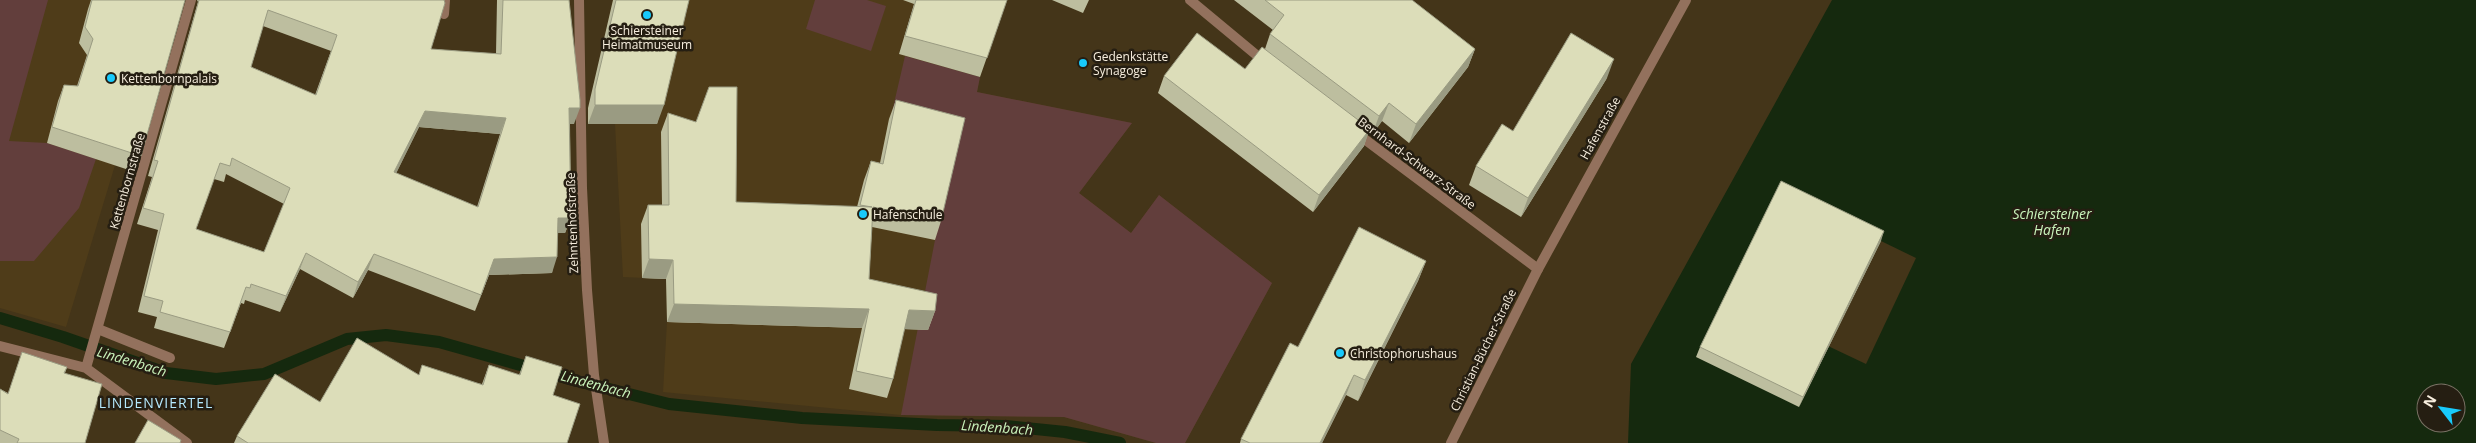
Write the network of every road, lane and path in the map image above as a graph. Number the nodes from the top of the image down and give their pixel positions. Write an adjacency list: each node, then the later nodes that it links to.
1 (191, 0): 10 (street, Kettenbornstraße)
2 (445, 0): 6 (street)
3 (580, 0): 15 (street, Zehntenhofstraße)
4 (1190, 0): 7 (street)
5 (1686, 0): 9 (street, Hafenstraße)
6 (444, 14)
7 (1275, 70)
8 (1345, 124): 9 (street, Bernhard-Schwarz-Straße)
9 (1538, 269): 16 (street, Christian-Bücher-Straße)
10 (97, 333): 12 (street); 13 (street, Kettenbornstraße)
11 (0, 346): 13 (street)
12 (170, 358)
13 (88, 364): 14 (street)
14 (186, 443)
15 (604, 443)
16 (1451, 443)

